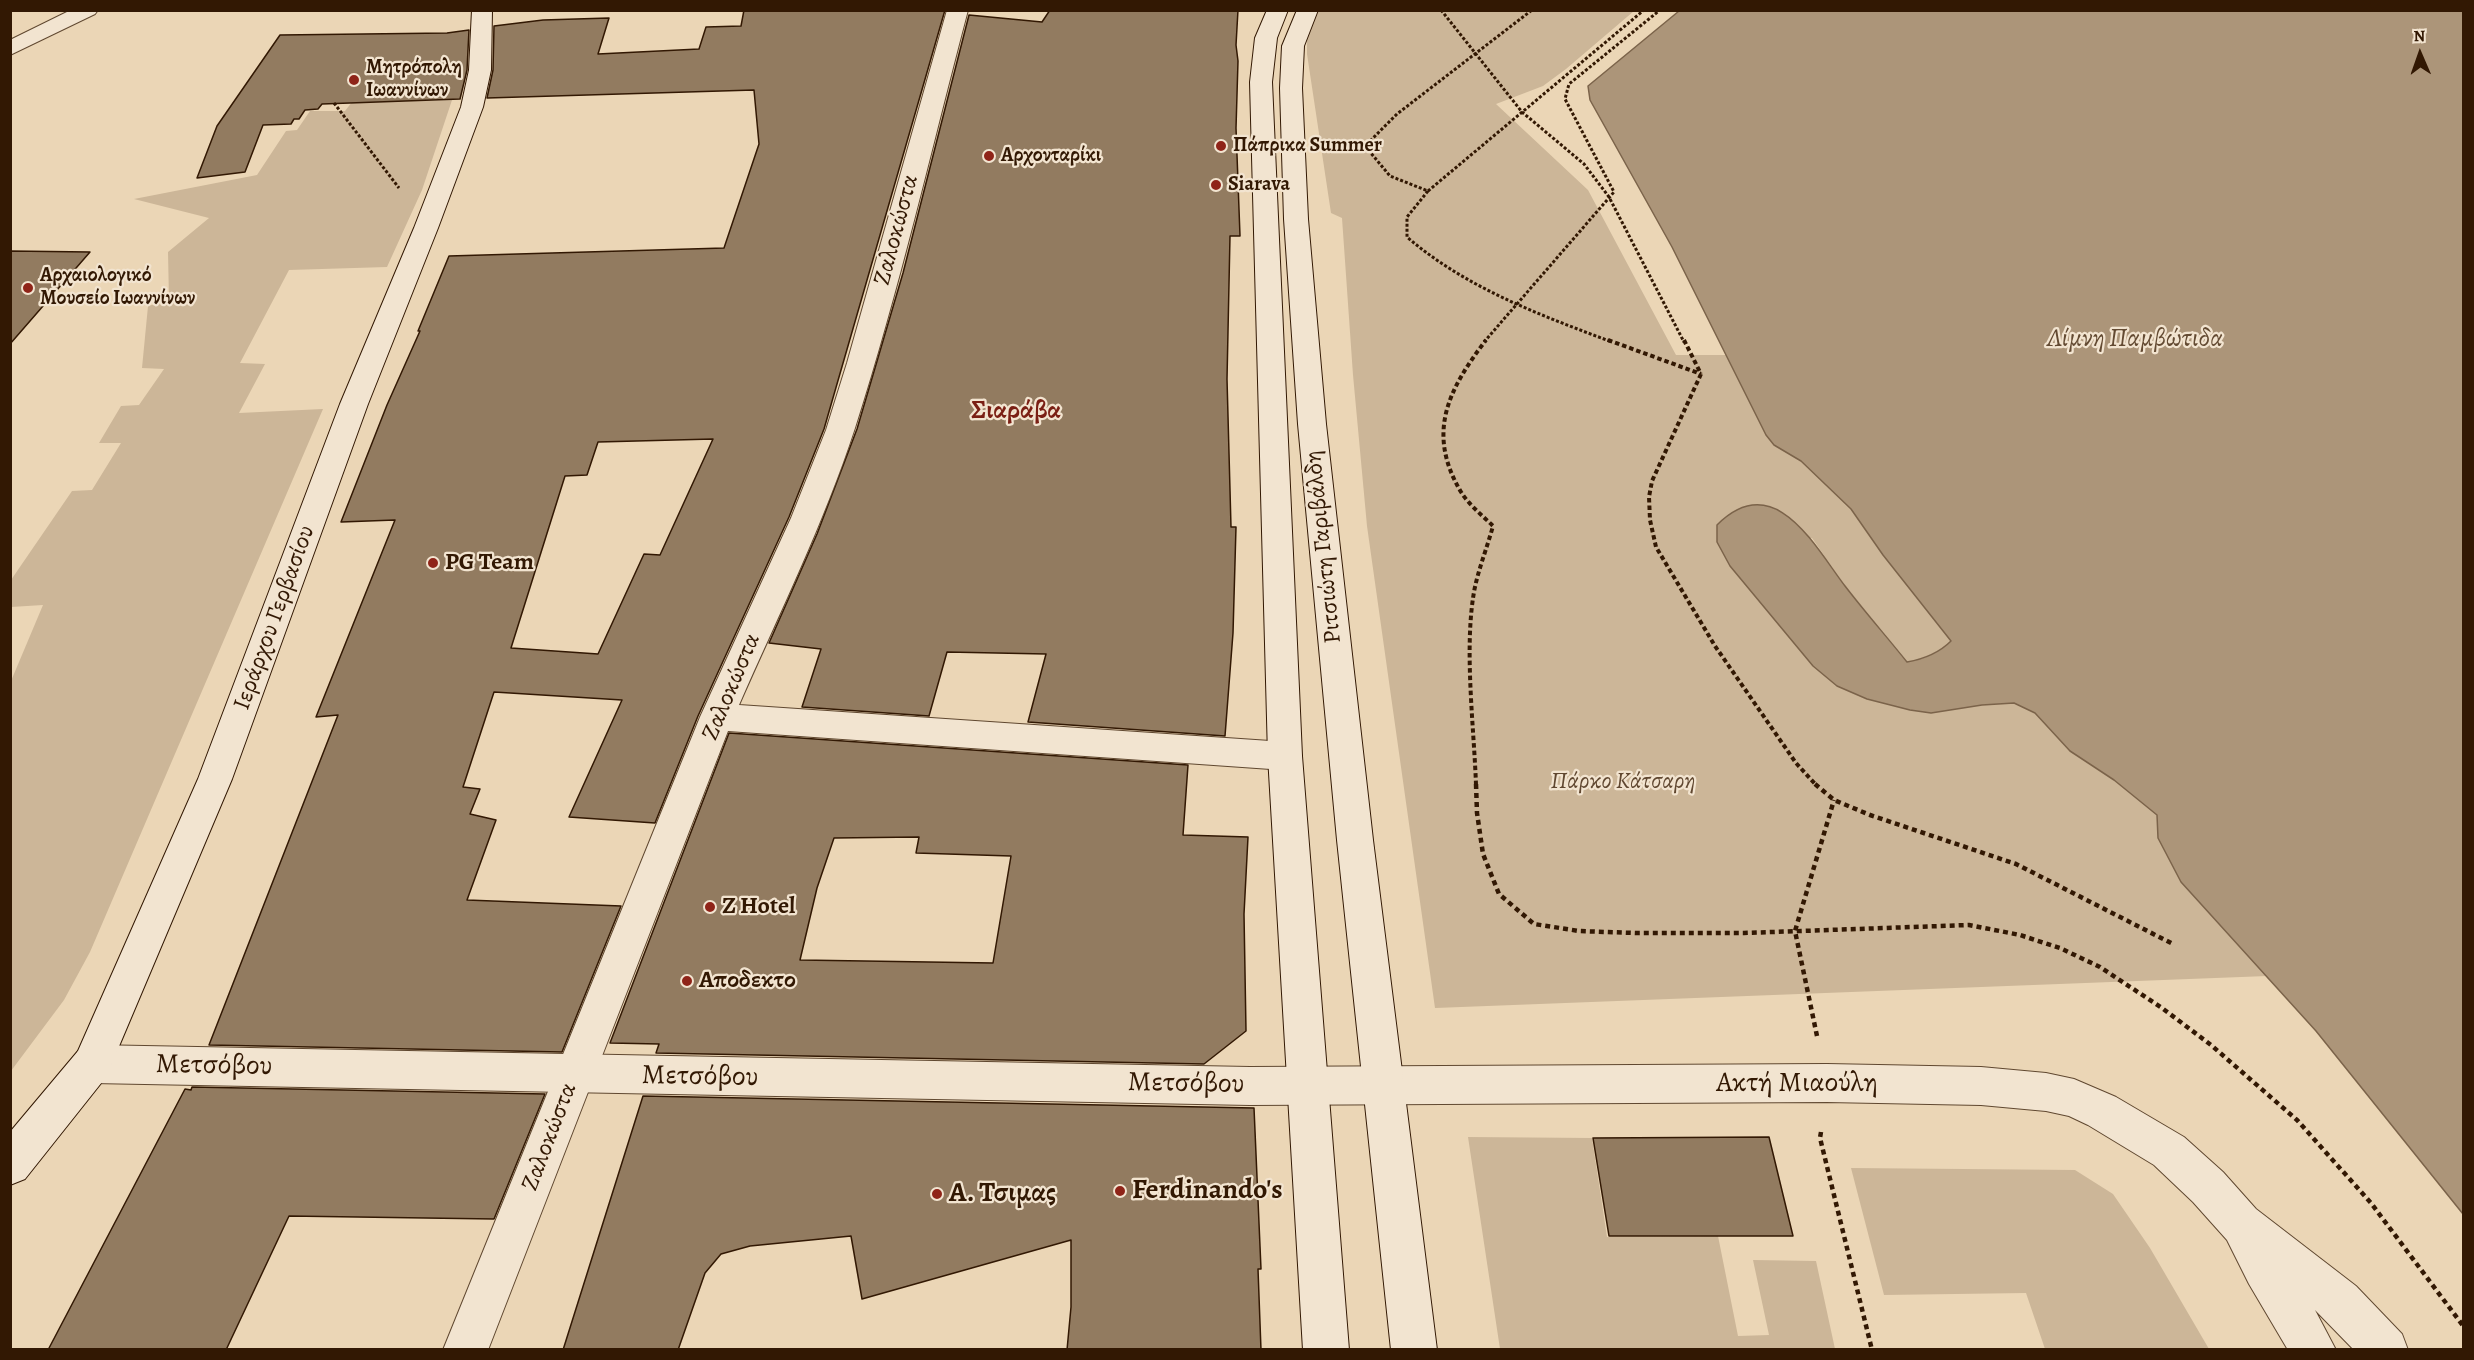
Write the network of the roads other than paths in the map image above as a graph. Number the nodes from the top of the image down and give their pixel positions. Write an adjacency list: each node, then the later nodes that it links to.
1 (88, 10): 6 (main road)
2 (482, 10): 9 (main road, Ιεράρχου Γερβασίου)
3 (958, 10): 7 (main road, Ζαλοκώστα)
4 (1278, 10): 8 (main road, Ριτσιώτη Γαριβάλδη)
5 (1308, 10): 12 (main road, Ριτσιώτη Γαριβάλδη)
6 (10, 49)
7 (717, 717): 8 (main road); 10 (main road, Ζαλοκώστα)
8 (1285, 756): 11 (main road, Ριτσιώτη Γαριβάλδη)
9 (92, 1064): 10 (main road, Μετσόβου); 13 (main road, Ιεράρχου Γερβασίου)
10 (574, 1075): 11 (main road, Μετσόβου); 15 (main road, Ζαλοκώστα)
11 (1308, 1085): 12 (main road, Ακτή Μιαούλη); 16 (main road, Ριτσιώτη Γαριβάλδη)
12 (1383, 1085): 14 (main road, Ακτή Μιαούλη); 17 (main road, Ριτσιώτη Γαριβάλδη)
13 (10, 1165)
14 (2241, 1224): 18 (main road, Ακτή Μιαούλη); 19 (main road, Ακτή Μιαούλη)
15 (465, 1350)
16 (1326, 1350)
17 (1414, 1350)
18 (2314, 1350)
19 (2386, 1350)

